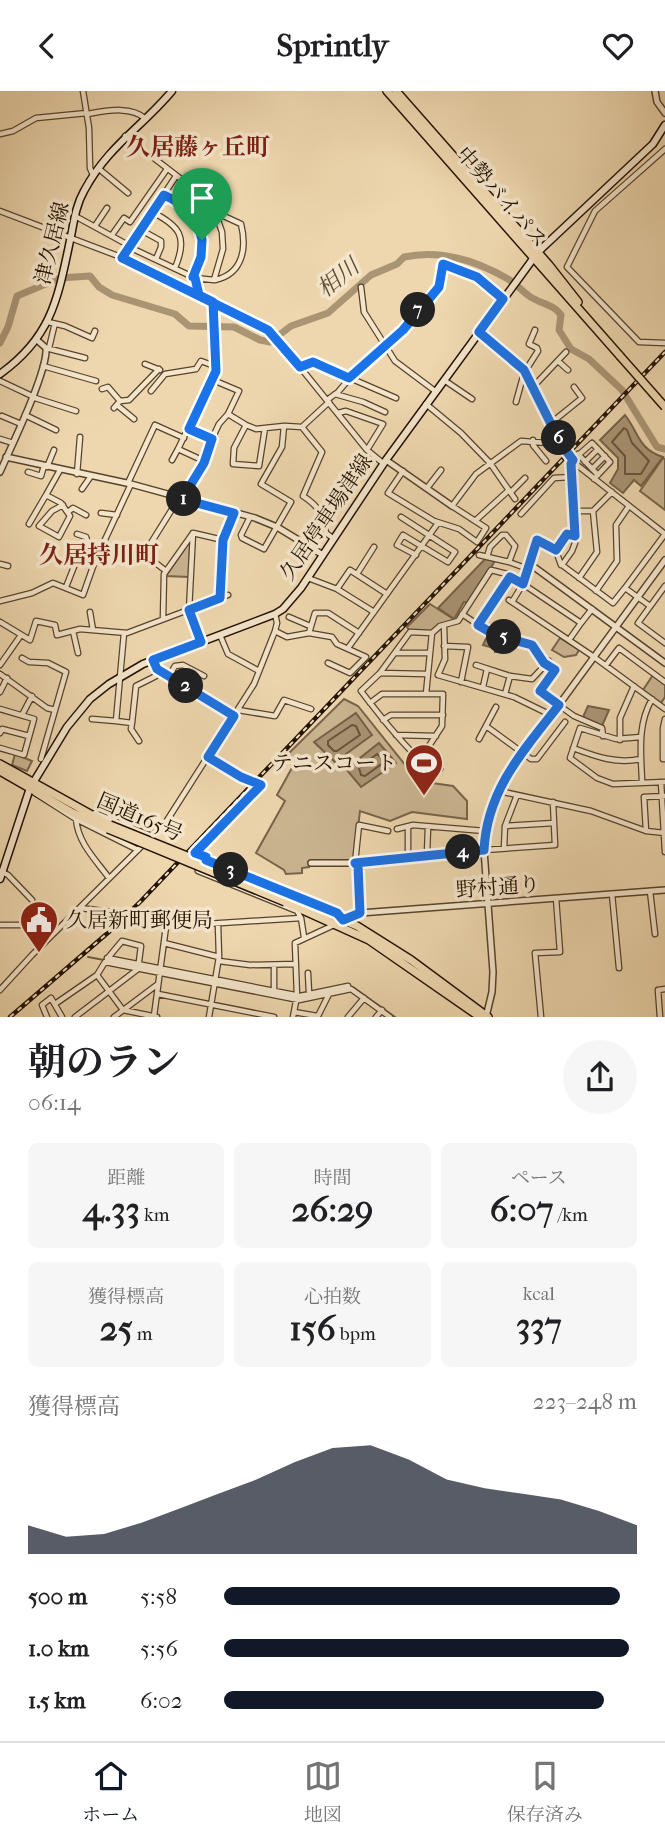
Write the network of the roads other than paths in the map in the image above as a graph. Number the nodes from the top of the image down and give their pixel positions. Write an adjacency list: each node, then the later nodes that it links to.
1 (83, 91): 6 (street)
2 (172, 91): 8 (main road, 津久居線)
3 (387, 91): 31 (highway, 中勢バイパス)
4 (396, 91): 31 (highway, 中勢バイパス)
5 (655, 91): 7 (street)
6 (87, 114): 8 (street); 10 (street); 16 (street)
7 (665, 114)
8 (146, 119): 11 (main road, 津久居線)
9 (665, 125): 31 (main road, 久居停車場津線)
10 (2, 134): 12 (street)
11 (125, 137): 14 (main road, 津久居線); 15 (street)
12 (0, 141)
13 (665, 149): 46 (street)
14 (98, 167): 16 (main road, 津久居線); 18 (street)
15 (167, 169): 17 (street); 28 (street)
16 (93, 176): 24 (main road, 津久居線)
17 (176, 176): 19 (street); 23 (street)
18 (128, 193)
19 (164, 195): 22 (street); 25 (street)
20 (107, 208): 26 (street)
21 (0, 211): 29 (street)
22 (152, 212): 27 (street); 34 (street)
23 (215, 212): 25 (street); 36 (street); 36 (street)
24 (75, 216): 26 (street); 29 (main road, 津久居線)
25 (197, 222): 35 (street)
26 (95, 226): 28 (street)
27 (141, 230): 30 (street); 33 (street)
28 (112, 235): 30 (street)
29 (70, 238): 32 (street); 41 (main road, 津久居線)
30 (130, 246): 32 (street); 33 (street)
31 (535, 255): 39 (main road, 久居停車場津線); 79 (highway, 中勢バイパス, bridge)
32 (122, 258): 38 (street)
33 (156, 259): 34 (street)
34 (175, 268): 35 (street)
35 (194, 277): 36 (street); 38 (street)
36 (214, 280)
37 (361, 287): 47 (street)
38 (199, 295): 40 (street)
39 (503, 299): 44 (main road, 久居停車場津線); 47 (street)
40 (213, 305): 54 (street); 55 (street)
41 (51, 324): 43 (street); 45 (main road, 津久居線); 48 (street)
42 (535, 330): 58 (street)
43 (95, 331)
44 (479, 332): 58 (street); 62 (main road, 久居停車場津線)
45 (37, 340): 48 (street); 59 (main road, 津久居線)
46 (665, 343)
47 (385, 346): 61 (street); 70 (street)
48 (47, 348): 50 (street); 53 (street)
49 (566, 352): 51 (street)
50 (85, 358)
51 (558, 361): 57 (street); 67 (street)
52 (145, 364): 56 (street)
53 (43, 366): 65 (street); 72 (street)
54 (217, 367): 60 (street); 63 (street)
55 (300, 367): 61 (street); 75 (street)
56 (159, 369): 60 (street); 78 (street)
57 (568, 370)
58 (525, 372): 67 (street); 76 (street)
59 (0, 374)
60 (168, 374): 69 (street)
61 (349, 378): 71 (street); 73 (street)
62 (444, 379): 70 (main road, 久居停車場津線); 74 (street)
63 (213, 380): 83 (street); 93 (street)
64 (0, 381): 72 (street)
65 (96, 381)
66 (574, 387): 87 (street)
67 (532, 388): 87 (street)
68 (102, 389): 78 (street)
69 (151, 391)
70 (435, 391): 77 (main road, 久居停車場津線)
71 (335, 394): 75 (street); 81 (street)
72 (32, 397): 80 (street); 84 (street)
73 (396, 398)
74 (472, 399)
75 (328, 401): 82 (street); 91 (street)
76 (516, 402)
77 (426, 403): 114 (main road, 久居停車場津線); 115 (street)
78 (117, 405): 86 (street)
79 (665, 407)
80 (76, 411)
81 (384, 412)
82 (338, 413): 105 (street); 105 (street)
83 (228, 414): 89 (street); 98 (street)
84 (24, 415): 88 (street); 94 (street)
85 (2, 416): 88 (street)
86 (134, 419)
87 (551, 423): 101 (street)
88 (21, 424): 100 (street)
89 (246, 425): 92 (street); 92 (street)
90 (284, 426): 91 (street); 92 (street); 154 (street)
91 (302, 427): 160 (street)
92 (265, 428)
93 (189, 429): 96 (street); 98 (street)
94 (56, 430)
95 (80, 437): 125 (street)
96 (184, 438): 102 (street); 130 (street)
97 (0, 439): 100 (street)
98 (212, 439): 111 (street)
99 (533, 440): 101 (street); 112 (street); 115 (street)
100 (13, 443): 108 (street)
101 (561, 444): 110 (street)
102 (178, 449): 109 (street); 111 (street)
103 (598, 449): 106 (street); 107 (street); 113 (street)
104 (54, 450): 116 (street)
105 (367, 450): 114 (street)
106 (578, 454): 110 (street); 113 (street)
107 (605, 456): 118 (street); 128 (street)
108 (6, 457): 116 (street); 122 (street)
109 (172, 460)
110 (573, 460): 117 (street); 127 (street)
111 (204, 461): 136 (street)
112 (546, 461)
113 (585, 461): 117 (street); 118 (street)
114 (385, 462): 121 (street); 160 (main road, 久居停車場津線)
115 (490, 463): 133 (street); 139 (street)
116 (45, 467): 119 (street); 123 (street)
117 (579, 467): 124 (street)
118 (591, 468): 124 (street); 128 (street)
119 (60, 470): 125 (street); 135 (street)
120 (441, 470): 131 (street)
121 (403, 471): 131 (street); 152 (street)
122 (0, 472)
123 (28, 472)
124 (586, 473): 128 (street)
125 (77, 474): 126 (street)
126 (91, 476): 130 (street); 132 (street)
127 (571, 477): 141 (street); 146 (street)
128 (596, 477): 134 (street)
129 (525, 478): 133 (street)
130 (130, 484): 136 (street); 148 (street)
131 (427, 488): 139 (street)
132 (82, 489)
133 (510, 491): 137 (street); 151 (street)
134 (611, 492): 140 (street); 142 (street)
135 (46, 495): 138 (street); 153 (street)
136 (181, 498): 145 (street); 166 (street)
137 (515, 499)
138 (63, 505): 143 (street); 143 (street)
139 (452, 506): 151 (street)
140 (629, 506): 157 (street); 189 (street)
141 (572, 511): 142 (street); 159 (street)
142 (593, 511): 183 (street)
143 (68, 512): 147 (street)
144 (101, 513): 148 (street)
145 (234, 513): 149 (street); 161 (street)
146 (521, 514)
147 (86, 515)
148 (117, 515): 162 (street)
149 (250, 517): 154 (street); 154 (street)
150 (401, 517): 158 (street)
151 (475, 521): 152 (street)
152 (439, 523): 158 (street)
153 (29, 524)
154 (277, 527): 167 (street)
155 (193, 533): 161 (street); 179 (street); 197 (street)
156 (77, 534): 162 (street)
157 (665, 534): 187 (street)
158 (430, 535): 163 (street); 163 (street)
159 (575, 536): 165 (street); 176 (street)
160 (334, 539): 167 (main road, 久居停車場津線)
161 (223, 540): 193 (street)
162 (102, 546): 172 (street)
163 (422, 546): 168 (street); 168 (street)
164 (374, 547): 180 (street)
165 (556, 550): 176 (street); 178 (street)
166 (146, 551)
167 (323, 555): 182 (main road, 久居停車場津線)
168 (416, 555): 190 (street)
169 (479, 555): 170 (street)
170 (487, 557): 173 (street); 173 (street)
171 (665, 560): 192 (street)
172 (94, 561): 186 (street); 186 (street)
173 (509, 562): 178 (street)
174 (0, 564): 177 (street)
175 (157, 564): 179 (street)
176 (562, 565): 183 (street)
177 (8, 566)
178 (529, 566): 184 (street); 196 (street)
179 (166, 571): 203 (street)
180 (357, 574): 188 (street); 190 (street)
181 (510, 577): 184 (street); 201 (street); 207 (street)
182 (308, 578): 188 (street); 200 (main road, 久居停車場津線)
183 (579, 578): 189 (street)
184 (523, 584): 205 (street); 219 (street)
185 (665, 586): 195 (street)
186 (66, 587): 194 (street)
187 (625, 588): 189 (street); 192 (street)
188 (337, 589): 199 (street)
189 (596, 591)
190 (387, 594): 199 (street)
191 (228, 596): 193 (street)
192 (638, 597): 195 (street); 209 (street)
193 (220, 598): 197 (street)
194 (0, 601)
195 (650, 606): 221 (street)
196 (592, 609): 205 (street); 209 (street)
197 (189, 610): 203 (street); 220 (street)
198 (90, 612): 210 (street)
199 (374, 612): 215 (street)
200 (275, 614): 212 (street); 218 (main road, 久居停車場津線)
201 (462, 614): 206 (street); 207 (street)
202 (289, 617): 208 (street)
203 (163, 619): 213 (street)
204 (0, 622): 217 (street)
205 (581, 623): 219 (street)
206 (444, 625): 216 (street); 222 (street)
207 (478, 625): 231 (street)
208 (310, 626): 214 (street); 215 (street)
209 (615, 627): 227 (street); 232 (street)
210 (93, 630): 211 (street); 213 (street)
211 (73, 631): 217 (street); 224 (street)
212 (275, 631): 214 (street); 238 (street)
213 (124, 633): 246 (street)
214 (309, 633): 223 (street)
215 (359, 633): 223 (street)
216 (432, 633): 225 (street); 226 (street)
217 (21, 635): 233 (street)
218 (220, 635): 220 (main road, 久居停車場津線); 238 (street)
219 (569, 641): 227 (street)
220 (201, 642): 229 (main road, 久居停車場津線)
221 (665, 643)
222 (444, 646): 248 (street); 248 (street)
223 (348, 648): 230 (street)
224 (78, 653)
225 (396, 653): 226 (street); 240 (street)
226 (430, 653): 242 (street)
227 (594, 657): 235 (street); 259 (street)
228 (22, 658): 264 (street)
229 (153, 660): 236 (street); 246 (main road, 久居停車場津線)
230 (328, 663)
231 (548, 663): 245 (street); 259 (street)
232 (665, 663)
233 (0, 665)
234 (476, 665): 237 (street)
235 (606, 666): 249 (street); 250 (street)
236 (157, 669): 243 (street); 275 (street)
237 (487, 669): 245 (street); 251 (street)
238 (260, 671): 265 (street)
239 (198, 673): 243 (street); 244 (street); 252 (street)
240 (380, 673): 242 (street); 258 (street)
241 (0, 674): 247 (street)
242 (426, 674): 254 (street)
243 (169, 676): 252 (street)
244 (204, 676)
245 (510, 676): 255 (street)
246 (120, 677): 273 (street); 299 (main road, 久居停車場津線)
247 (7, 678): 253 (street); 256 (street)
248 (461, 681): 251 (street)
249 (665, 682)
250 (634, 686): 257 (street); 284 (street)
251 (483, 687): 255 (street)
252 (189, 688): 269 (street)
253 (0, 692)
254 (426, 694): 258 (street); 267 (street)
255 (505, 694): 268 (street)
256 (32, 696): 264 (street); 266 (street)
257 (652, 699): 263 (street); 282 (street)
258 (370, 703): 272 (street)
259 (559, 705): 268 (street); 281 (street)
260 (496, 707): 276 (street)
261 (0, 709): 266 (street)
262 (311, 709): 265 (street)
263 (665, 709)
264 (55, 710): 291 (street)
265 (238, 710): 269 (street)
266 (22, 715): 279 (street)
267 (443, 715): 272 (street); 280 (street)
268 (551, 715): 289 (street)
269 (234, 716): 290 (street)
270 (92, 719): 273 (street)
271 (665, 719): 293 (street)
272 (383, 720): 278 (street)
273 (116, 721): 275 (street)
274 (565, 722): 289 (street)
275 (132, 723): 285 (street)
276 (486, 726): 283 (street); 289 (street)
277 (0, 733): 279 (street)
278 (396, 735): 280 (street); 288 (street)
279 (29, 736): 287 (street)
280 (437, 736): 288 (street)
281 (603, 736): 284 (street); 286 (street)
282 (641, 737): 284 (street); 292 (street)
283 (479, 739)
284 (620, 740)
285 (139, 741)
286 (573, 748): 292 (street); 297 (street)
287 (0, 750)
288 (423, 752): 295 (street)
289 (523, 753): 300 (street)
290 (208, 757): 314 (street); 321 (street)
291 (41, 758)
292 (642, 759): 297 (street)
293 (665, 759)
294 (0, 763): 299 (highway, 国道165号)
295 (440, 769)
296 (0, 771): 299 (highway, 国道165号)
297 (642, 781): 298 (street)
298 (663, 782): 302 (street)
299 (33, 784): 304 (street, 国道165号); 314 (street, 国道165号); 324 (main road, 久居停車場津線); 336 (highway, 国道165号, bridge)
300 (498, 791): 301 (street); 311 (street)
301 (517, 795): 303 (street); 306 (street)
302 (664, 797): 312 (street); 313 (street)
303 (553, 802): 305 (street); 312 (street)
304 (76, 819): 316 (street, 国道165号); 325 (street)
305 (554, 823): 306 (street); 315 (street)
306 (506, 826): 315 (street)
307 (408, 827): 308 (street); 309 (street); 320 (street)
308 (428, 827): 311 (street); 319 (street)
309 (397, 829)
310 (388, 831): 323 (street)
311 (485, 831): 317 (street)
312 (646, 831): 313 (street)
313 (664, 834): 318 (street)
314 (152, 837): 316 (street)
315 (504, 848): 317 (street)
316 (138, 849): 325 (street)
317 (484, 850): 319 (street); 331 (street)
318 (665, 852)
319 (427, 854): 320 (street)
320 (408, 856): 323 (street)
321 (206, 860): 334 (street); 336 (street)
322 (311, 863): 323 (street)
323 (355, 863): 333 (street)
324 (2, 870): 330 (street)
325 (109, 878): 332 (street)
326 (665, 890): 327 (street, 野村通り)
327 (650, 891): 328 (street, 野村通り); 340 (street)
328 (612, 894): 329 (street, 野村通り); 348 (street)
329 (556, 898): 331 (street, 野村通り); 382 (street)
330 (32, 900)
331 (488, 903): 333 (street, 野村通り); 372 (street)
332 (79, 908): 335 (street); 356 (street)
333 (360, 913): 336 (street, 野村通り)
334 (301, 918): 337 (street); 341 (street)
335 (167, 919): 337 (street); 342 (street)
336 (340, 922): 341 (street); 372 (highway, 国道165号)
337 (218, 924): 343 (street)
338 (0, 925): 339 (street)
339 (21, 925)
340 (655, 934)
341 (304, 937): 345 (street)
342 (164, 943): 343 (street); 349 (street)
343 (219, 959): 346 (street); 352 (street)
344 (106, 960): 347 (street); 347 (street); 351 (street)
345 (296, 964): 346 (street); 362 (street)
346 (274, 965): 358 (street)
347 (139, 967): 349 (street); 357 (street)
348 (619, 968)
349 (161, 971): 352 (street); 353 (street)
350 (308, 973): 360 (street)
351 (97, 975): 357 (street); 364 (street)
352 (215, 982): 358 (street); 365 (street)
353 (158, 984): 359 (street); 366 (street)
354 (348, 986): 360 (street)
355 (665, 989): 383 (street)
356 (0, 990)
357 (109, 991): 366 (street); 375 (street)
358 (274, 993): 362 (street)
359 (158, 994): 365 (street); 370 (street)
360 (309, 994): 362 (street)
361 (329, 994): 362 (street); 363 (street); 371 (street)
362 (296, 997): 368 (street)
363 (363, 998): 367 (street); 379 (street)
364 (55, 1004): 373 (street); 374 (street)
365 (211, 1005): 377 (street); 378 (street)
366 (123, 1010): 369 (street); 376 (street)
367 (382, 1010): 380 (street); 381 (street)
368 (294, 1014): 371 (street)
369 (144, 1015): 370 (street)
370 (156, 1016)
371 (318, 1016)
372 (485, 1016)
373 (47, 1017)
374 (62, 1017)
375 (75, 1017)
376 (114, 1017)
377 (209, 1017)
378 (274, 1017)
379 (348, 1017)
380 (376, 1017)
381 (390, 1017)
382 (541, 1017)
383 (660, 1017)

